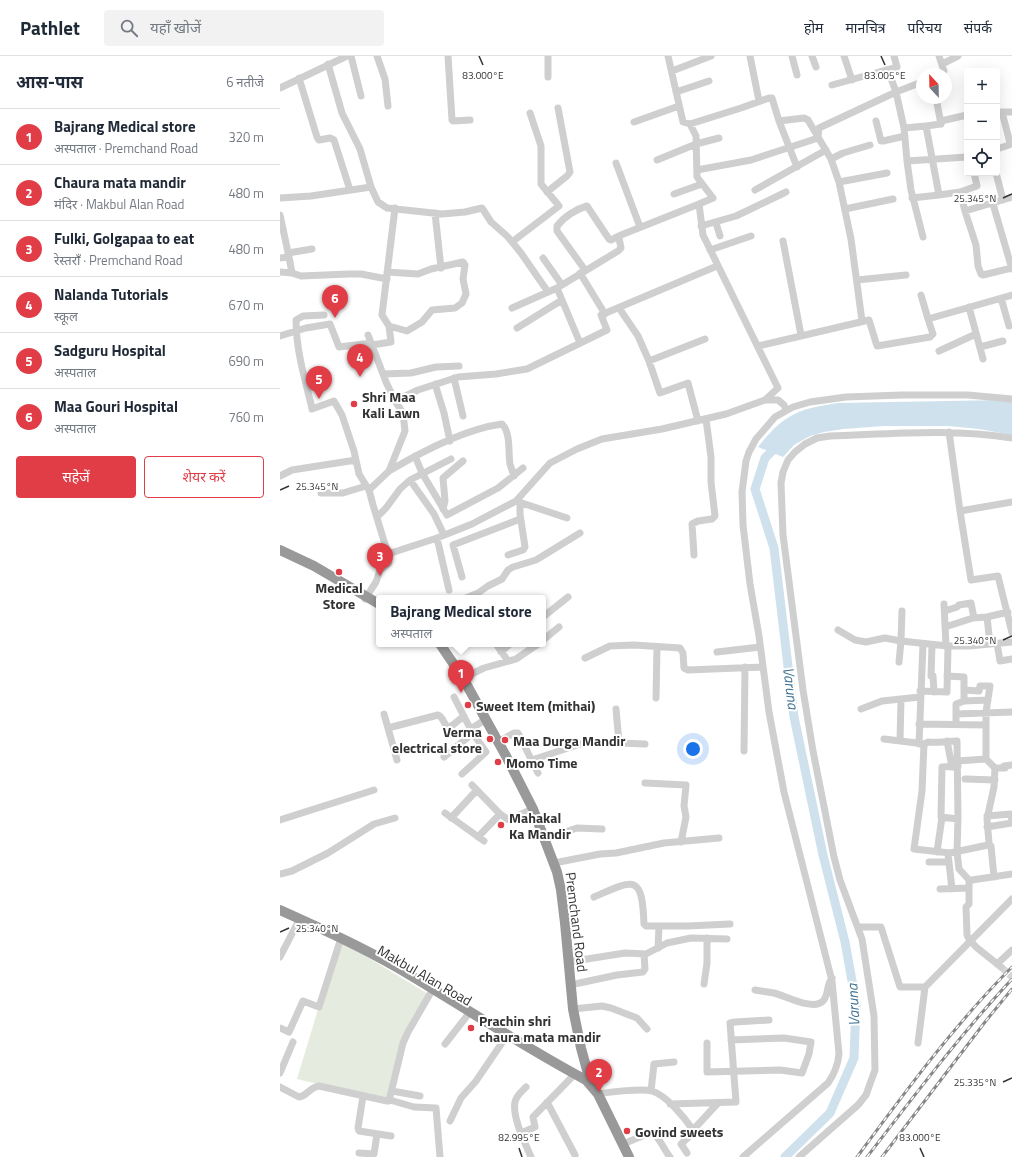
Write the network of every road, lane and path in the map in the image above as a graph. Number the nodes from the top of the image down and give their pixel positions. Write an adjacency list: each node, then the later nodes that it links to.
1 (347, 56): 15 (street)
2 (350, 56): 31 (street)
3 (377, 56): 34 (street)
4 (448, 56): 41 (street)
5 (548, 56): 22 (street)
6 (668, 56): 20 (street)
7 (711, 56): 20 (street)
8 (750, 56): 32 (street)
9 (792, 56): 21 (street)
10 (812, 56): 17 (street)
11 (844, 56): 24 (street)
12 (894, 56): 19 (street)
13 (939, 56): 16 (street)
14 (958, 56): 16 (street)
15 (328, 64): 23 (street); 70 (street)
16 (942, 64): 18 (street)
17 (816, 66)
18 (942, 68)
19 (888, 70): 24 (street); 30 (street)
20 (672, 71): 29 (street)
21 (797, 75)
22 (548, 77)
23 (298, 78): 28 (street); 71 (street)
24 (852, 80): 27 (street)
25 (710, 81): 29 (street)
26 (916, 84): 30 (street)
27 (832, 85)
28 (280, 88)
29 (676, 92): 35 (street)
30 (896, 92): 48 (street); 51 (street)
31 (361, 96)
32 (759, 101): 45 (street); 46 (street)
33 (937, 104): 43 (street)
34 (388, 106)
35 (680, 106): 44 (street); 46 (street)
36 (558, 108): 73 (street)
37 (1000, 112): 38 (street); 55 (street)
38 (1012, 112)
39 (530, 113): 73 (street)
40 (964, 116): 43 (street)
41 (470, 120)
42 (876, 121): 49 (street)
43 (941, 121): 47 (street)
44 (634, 122)
45 (779, 122): 51 (street); 54 (street)
46 (690, 124): 52 (street)
47 (926, 126): 48 (street); 59 (street)
48 (904, 128): 49 (street)
49 (905, 136): 61 (street)
50 (719, 138): 52 (street)
51 (818, 138): 54 (street); 56 (street)
52 (696, 144): 60 (street); 64 (street)
53 (870, 145): 58 (street)
54 (790, 147): 63 (street); 64 (street)
55 (1000, 148)
56 (826, 150): 58 (street); 63 (street)
57 (964, 157): 59 (street)
58 (830, 159): 68 (street)
59 (932, 159): 61 (street); 77 (street)
60 (657, 160)
61 (907, 161): 80 (street)
62 (616, 163): 91 (street)
63 (797, 167): 72 (street)
64 (697, 170): 69 (street)
65 (887, 173): 68 (street)
66 (975, 176): 75 (street)
67 (997, 176): 82 (street)
68 (839, 182): 86 (street)
69 (702, 184): 76 (street); 83 (street)
70 (371, 187): 71 (street); 85 (street)
71 (350, 190): 79 (street)
72 (756, 190)
73 (547, 192): 98 (street)
74 (786, 192): 90 (street)
75 (960, 192): 77 (street); 87 (street)
76 (674, 194)
77 (939, 195): 80 (street)
78 (1012, 197): 82 (street)
79 (280, 198)
80 (912, 198): 96 (street)
81 (893, 199): 86 (street)
82 (1003, 200): 84 (street)
83 (699, 204): 91 (street); 92 (street)
84 (992, 204): 87 (street); 106 (street)
85 (394, 208): 88 (street); 111 (street)
86 (845, 209): 112 (street)
87 (965, 211): 106 (street)
88 (435, 214): 98 (street); 105 (street)
89 (281, 220): 101 (street)
90 (716, 223): 92 (street); 94 (street)
91 (640, 226): 93 (street)
92 (702, 226): 100 (street)
93 (619, 236): 108 (street); 108 (street)
94 (720, 236)
95 (751, 236): 100 (street)
96 (923, 237)
97 (783, 241): 133 (street)
98 (512, 242): 114 (street)
99 (312, 249): 101 (street)
100 (710, 250): 104 (street)
101 (289, 255): 102 (street); 109 (street)
102 (280, 258)
103 (544, 258): 113 (street)
104 (717, 266): 121 (street); 138 (street)
105 (441, 268): 111 (street); 126 (street)
106 (1012, 269)
107 (280, 272): 109 (street)
108 (583, 272): 113 (street); 122 (street)
109 (292, 273): 111 (street)
110 (906, 275): 112 (street)
111 (387, 276): 126 (street)
112 (857, 280): 125 (street)
113 (560, 286): 114 (street); 118 (street)
114 (548, 292): 120 (street)
115 (921, 295): 124 (street)
116 (1012, 295): 117 (street)
117 (1001, 298): 119 (street); 127 (street)
118 (562, 300): 128 (street); 136 (street)
119 (969, 307): 124 (street); 130 (street)
120 (512, 308)
121 (619, 308): 122 (street); 142 (street)
122 (605, 314): 136 (street)
123 (324, 315): 129 (street)
124 (928, 319): 125 (street)
125 (862, 321): 133 (street)
126 (389, 326): 137 (street)
127 (1010, 326)
128 (517, 328)
129 (296, 331): 132 (street); 137 (street); 158 (street)
130 (976, 334): 139 (street); 140 (street)
131 (368, 335): 137 (street)
132 (280, 336)
133 (801, 336): 138 (street)
134 (705, 339): 142 (street)
135 (1003, 341): 139 (street)
136 (580, 343): 145 (street)
137 (371, 344): 144 (street)
138 (758, 346): 148 (street)
139 (980, 347): 141 (street)
140 (939, 351)
141 (983, 359)
142 (649, 360): 152 (street)
143 (459, 366): 144 (street)
144 (383, 374): 149 (street)
145 (454, 378): 146 (street); 151 (street)
146 (435, 384): 149 (street); 155 (street)
147 (1012, 399): 150 (street)
148 (766, 400): 150 (street); 152 (street)
149 (396, 401): 161 (street)
150 (786, 410): 211 (street)
151 (463, 416)
152 (702, 420): 168 (street); 182 (street)
153 (949, 432): 154 (street); 171 (street); 296 (street)
154 (1012, 438)
155 (450, 441): 156 (street); 164 (street)
156 (415, 456): 161 (street); 162 (street)
157 (451, 459): 162 (street)
158 (356, 460): 163 (street); 166 (street)
159 (463, 461): 170 (street)
160 (523, 468): 164 (street)
161 (388, 471): 166 (street)
162 (422, 474): 165 (street); 170 (street)
163 (280, 476)
164 (514, 476): 170 (street)
165 (410, 480): 172 (street); 176 (street)
166 (368, 488): 167 (street); 172 (street)
167 (321, 493)
168 (518, 502): 173 (street); 174 (street); 176 (street)
169 (1012, 502): 171 (street)
170 (443, 510)
171 (960, 511): 191 (street)
172 (377, 517): 179 (street)
173 (567, 518)
174 (520, 519): 181 (street); 183 (street)
175 (580, 533): 185 (street)
176 (444, 535): 177 (street)
177 (436, 538): 179 (street); 184 (street)
178 (280, 550): 187 (highway)
179 (388, 554): 187 (street)
180 (280, 555): 187 (highway)
181 (508, 555)
182 (694, 555)
183 (462, 577)
184 (449, 590)
185 (474, 595)
186 (568, 597): 192 (street)
187 (366, 598): 188 (highway); 189 (highway)
188 (376, 603)
189 (376, 606)
190 (902, 611): 200 (street)
191 (1008, 612): 193 (street); 198 (street)
192 (546, 615)
193 (987, 617): 194 (street); 203 (street)
194 (974, 618): 196 (street); 196 (street)
195 (559, 627): 199 (street)
196 (945, 627): 205 (street)
197 (838, 630): 200 (street)
198 (1012, 633)
199 (546, 638)
200 (901, 641): 202 (street); 217 (street)
201 (1012, 642): 203 (street)
202 (923, 644): 204 (street); 224 (street)
203 (994, 644): 205 (street); 215 (street)
204 (932, 645): 205 (street); 223 (street)
205 (947, 646): 220 (street)
206 (442, 647): 221 (highway, Premchand Road)
207 (498, 647): 212 (street)
208 (507, 647): 212 (street)
209 (534, 647): 216 (street)
210 (657, 647): 214 (street); 219 (street); 226 (street)
211 (760, 647): 213 (street); 218 (street)
212 (501, 652): 216 (street)
213 (717, 652)
214 (585, 658)
215 (1012, 659)
216 (508, 661): 221 (street)
217 (899, 662)
218 (763, 667): 219 (street); 307 (street)
219 (745, 668): 249 (street)
220 (947, 676): 222 (street); 223 (street)
221 (463, 678): 237 (highway, Premchand Road)
222 (964, 690): 228 (street); 229 (street)
223 (934, 692): 224 (street)
224 (920, 694): 227 (street); 238 (street)
225 (454, 697): 236 (street)
226 (656, 698)
227 (901, 699): 231 (street); 244 (street)
228 (988, 700): 229 (street); 232 (street)
229 (964, 701): 235 (street)
230 (616, 709): 245 (street)
231 (861, 709)
232 (986, 712): 233 (street); 235 (street); 240 (street)
233 (1012, 712)
234 (384, 714): 241 (street)
235 (956, 714): 239 (street)
236 (464, 716): 241 (street); 242 (street)
237 (486, 719): 242 (street); 248 (highway, Premchand Road)
238 (919, 724): 239 (street); 247 (street)
239 (956, 724): 240 (street)
240 (986, 725): 251 (street)
241 (388, 728): 252 (street)
242 (472, 731): 250 (street); 258 (street)
243 (884, 739): 244 (street)
244 (900, 741): 247 (street)
245 (619, 743): 246 (street); 253 (street)
246 (645, 744)
247 (921, 744): 254 (street); 277 (street)
248 (500, 746): 253 (street); 263 (highway, Premchand Road); 274 (highway, Premchand Road)
249 (744, 750)
250 (444, 757)
251 (986, 759): 254 (street); 256 (street)
252 (397, 760)
253 (532, 760): 257 (street)
254 (956, 765): 266 (street); 268 (street)
255 (1012, 765): 256 (street)
256 (996, 768): 260 (street)
257 (538, 773)
258 (462, 774)
259 (965, 778): 260 (street)
260 (995, 780): 265 (street)
261 (645, 783): 275 (street)
262 (374, 790): 269 (street)
263 (528, 811): 264 (street); 329 (highway, Premchand Road)
264 (500, 814): 264 (street)
265 (987, 816): 270 (street); 271 (street)
266 (942, 817): 268 (street); 277 (street)
267 (395, 818): 282 (street)
268 (958, 819): 278 (street)
269 (280, 820)
270 (1012, 822): 271 (street)
271 (987, 827): 276 (street)
272 (602, 829): 274 (street)
273 (719, 838): 275 (street)
274 (545, 839): 281 (highway, Premchand Road)
275 (681, 842): 281 (street)
276 (988, 845): 278 (street); 284 (street)
277 (937, 852): 278 (street)
278 (953, 852): 280 (street); 285 (street)
279 (929, 862): 280 (street)
280 (949, 862): 287 (street)
281 (554, 863): 306 (highway, Premchand Road)
282 (280, 874)
283 (1012, 876): 284 (street)
284 (994, 877): 285 (street)
285 (969, 885): 287 (street); 301 (street)
286 (940, 889): 287 (street)
287 (952, 889)
288 (594, 897): 295 (street)
289 (1012, 899): 301 (street)
290 (280, 910): 300 (highway, Makbul Alan Road)
291 (280, 916): 292 (highway, Makbul Alan Road)
292 (297, 924): 300 (highway, Makbul Alan Road); 305 (street)
293 (730, 924): 294 (street)
294 (688, 926): 295 (street); 298 (street)
295 (659, 927): 302 (street)
296 (858, 927): 311 (street); 358 (street)
297 (707, 938): 298 (street); 299 (street); 309 (street)
298 (686, 939): 302 (street)
299 (727, 939)
300 (339, 940): 308 (highway, Makbul Alan Road); 317 (street)
301 (970, 941): 303 (street); 311 (street)
302 (658, 948): 304 (street)
303 (1012, 950)
304 (644, 954): 306 (street); 310 (street)
305 (280, 957)
306 (568, 962): 310 (highway, Premchand Road)
307 (832, 978): 312 (street); 357 (street)
308 (414, 981): 313 (highway, Makbul Alan Road); 315 (highway, Makbul Alan Road)
309 (704, 984)
310 (570, 985): 314 (highway, Premchand Road)
311 (925, 987): 323 (street)
312 (755, 990)
313 (430, 994): 315 (highway, Makbul Alan Road); 333 (street)
314 (573, 1009): 318 (street); 330 (highway, Premchand Road)
315 (468, 1014): 319 (highway, Makbul Alan Road); 324 (street)
316 (769, 1020): 320 (street)
317 (280, 1028)
318 (647, 1029)
319 (506, 1037): 328 (highway, Makbul Alan Road); 329 (highway, Makbul Alan Road); 342 (street)
320 (732, 1040): 326 (street); 326 (street)
321 (293, 1042): 327 (street)
322 (707, 1043): 326 (street)
323 (918, 1043)
324 (446, 1044)
325 (674, 1062): 334 (street)
326 (733, 1071): 340 (street)
327 (280, 1073)
328 (572, 1077): 339 (street); 354 (highway, Makbul Alan Road)
329 (582, 1078): 330 (highway, Makbul Alan Road)
330 (591, 1085): 335 (highway, Makbul Alan Road)
331 (280, 1087): 336 (street)
332 (526, 1087): 344 (street)
333 (392, 1091): 337 (street); 338 (street)
334 (651, 1091): 335 (street); 341 (street)
335 (598, 1094): 347 (highway, Makbul Alan Road)
336 (364, 1096): 338 (street); 345 (street)
337 (420, 1096)
338 (390, 1100): 352 (street)
339 (547, 1102): 344 (street); 351 (street)
340 (718, 1103): 341 (street); 343 (street)
341 (670, 1104): 343 (street)
342 (450, 1121)
343 (693, 1130): 349 (street)
344 (521, 1132): 353 (street)
345 (377, 1134): 346 (street); 350 (street)
346 (392, 1136)
347 (623, 1144): 355 (highway, Makbul Alan Road); 356 (street)
348 (359, 1153): 350 (street)
349 (687, 1153)
350 (367, 1155)
351 (575, 1155)
352 (440, 1157)
353 (531, 1157)
354 (623, 1157)
355 (629, 1157)
356 (670, 1157)
357 (743, 1157)
358 (799, 1157)

